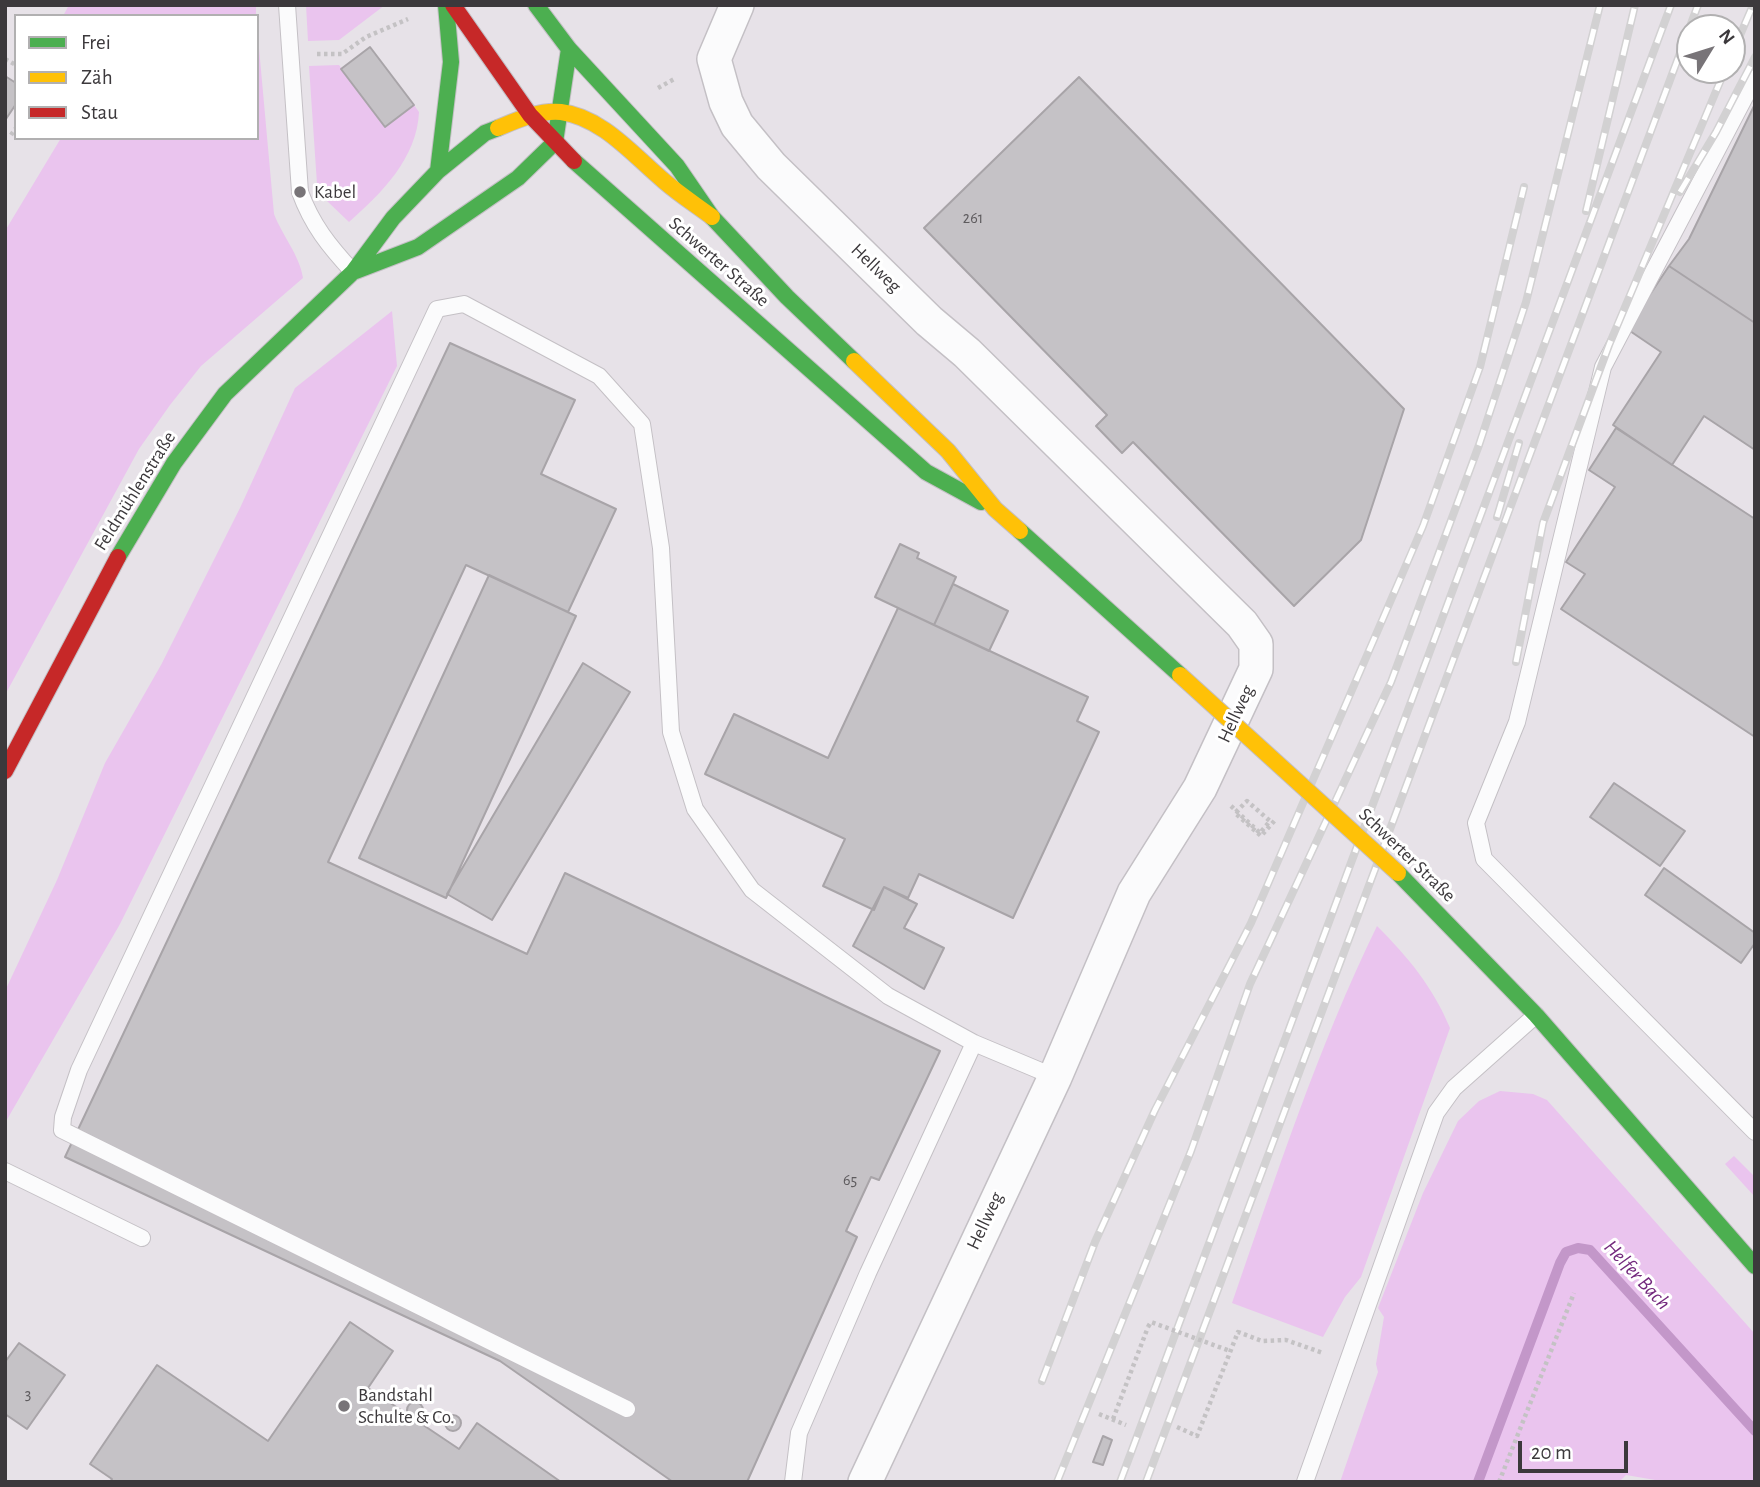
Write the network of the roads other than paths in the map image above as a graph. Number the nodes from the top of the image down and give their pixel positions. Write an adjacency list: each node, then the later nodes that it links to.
1 (286, 5): 13 (lane)
2 (446, 5): 11 (main road)
3 (453, 5): 9 (main road, Schwerter Straße)
4 (536, 5): 6 (main road, Schwerter Straße)
5 (737, 5): 18 (street, Hellweg)
6 (569, 49): 8 (main road); 12 (main road, Schwerter Straße)
7 (1755, 78): 19 (lane)
8 (560, 112): 9 (main road, Feldmühlenstraße); 10 (main road); 12 (main road, Feldmühlenstraße)
9 (530, 115): 10 (main road, Schwerter Straße); 11 (main road, Feldmühlenstraße)
10 (555, 142): 13 (main road, Feldmühlenstraße); 14 (main road, Schwerter Straße)
11 (438, 171): 13 (main road, Feldmühlenstraße)
12 (712, 218): 14 (main road, Schwerter Straße)
13 (353, 272): 15 (main road, Feldmühlenstraße)
14 (995, 509): 16 (main road, Schwerter Straße, bridge)
15 (5, 771)
16 (1536, 1015): 22 (main road, Schwerter Straße); 26 (lane)
17 (974, 1043): 18 (lane); 23 (lane); 24 (lane)
18 (1055, 1077): 25 (street, Hellweg)
19 (1755, 1132)
20 (5, 1171): 21 (lane)
21 (142, 1237)
22 (1755, 1266)
23 (627, 1409)
24 (793, 1482)
25 (865, 1482)
26 (1305, 1482)

